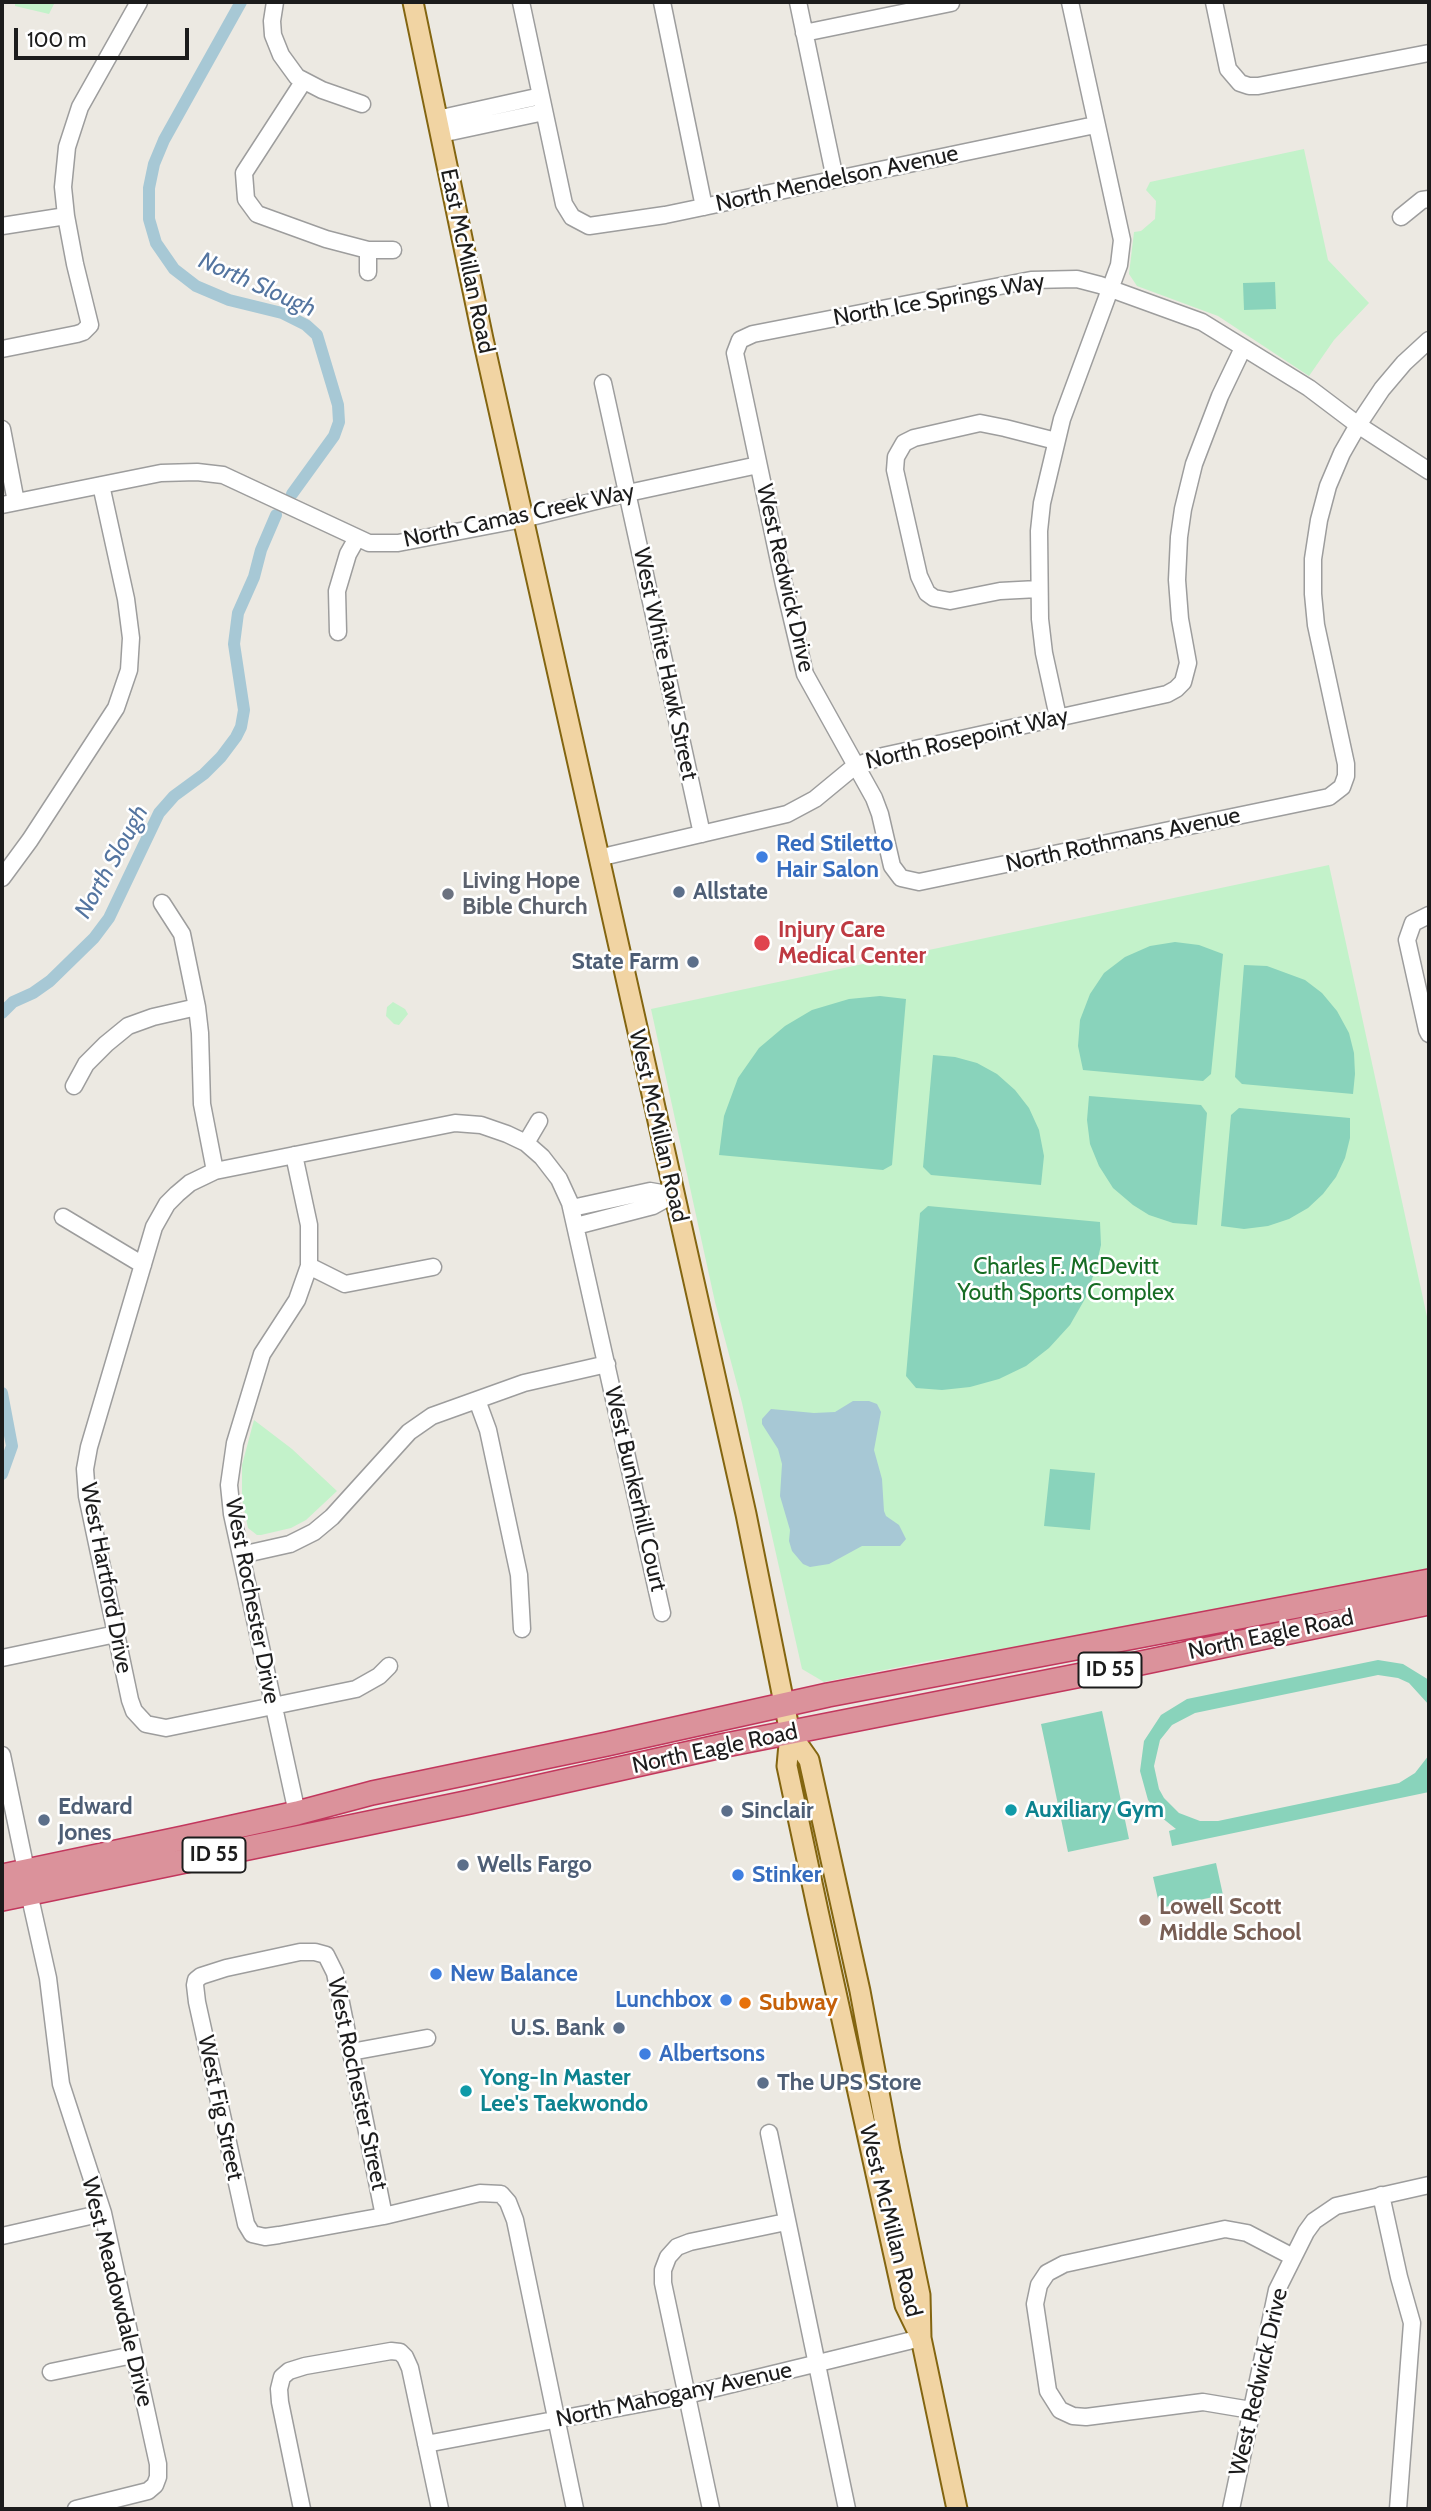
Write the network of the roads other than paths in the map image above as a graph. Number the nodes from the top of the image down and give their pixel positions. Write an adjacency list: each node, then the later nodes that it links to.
1 (139, 2): 20 (street)
2 (275, 2): 12 (street)
3 (414, 2): 16 (main road, East McMillan Road)
4 (522, 2): 14 (street)
5 (662, 2): 19 (street)
6 (798, 2): 10 (street)
7 (1070, 2): 15 (street)
8 (1214, 2): 11 (street)
9 (951, 3): 10 (street)
10 (804, 33): 17 (street)
11 (1429, 53)
12 (303, 82): 13 (street); 23 (street)
13 (362, 104)
14 (543, 104): 16 (street); 19 (street, North Mendelson Avenue)
15 (1095, 125): 17 (street, North Mendelson Avenue); 26 (street)
16 (439, 126): 40 (main road, East McMillan Road)
17 (835, 179): 19 (street, North Mendelson Avenue)
18 (1429, 199): 21 (street)
19 (704, 207)
20 (66, 216): 22 (street); 30 (street)
21 (1401, 217)
22 (2, 226)
23 (368, 250): 24 (street); 25 (street)
24 (393, 250)
25 (368, 272)
26 (1110, 289): 28 (street, North Ice Springs Way); 29 (street, North Ice Springs Way); 34 (street)
27 (1429, 340): 32 (street)
28 (737, 344): 35 (street, West Redwick Drive)
29 (1243, 348): 32 (street, North Ice Springs Way); 44 (street, North Rosepoint Way)
30 (2, 349)
31 (603, 383): 38 (street, West White Hawk Street)
32 (1358, 425): 36 (street, North Ice Springs Way); 49 (street, North Rothmans Avenue)
33 (2, 429): 39 (street)
34 (1056, 441): 42 (street); 42 (street)
35 (758, 465): 38 (street, North Camas Creek Way); 45 (street, West Redwick Drive)
36 (1429, 471)
37 (101, 485): 39 (street, North Camas Creek Way); 41 (street, North Camas Creek Way); 48 (street)
38 (628, 493): 40 (street, North Camas Creek Way); 46 (street, West White Hawk Street)
39 (9, 503)
40 (523, 519): 41 (street, North Camas Creek Way); 47 (main road, West McMillan Road)
41 (357, 538): 43 (street)
42 (1038, 589): 44 (street)
43 (338, 632)
44 (1058, 717): 45 (street, North Rosepoint Way)
45 (855, 766): 46 (street, North Rosepoint Way); 49 (street, West Redwick Drive)
46 (702, 834): 47 (street, North Rosepoint Way)
47 (598, 858): 59 (main road, West McMillan Road)
48 (2, 878)
49 (901, 878)
50 (162, 903): 52 (street)
51 (1429, 915): 53 (street)
52 (197, 1007): 54 (street); 58 (street)
53 (1429, 1034)
54 (74, 1086)
55 (539, 1121): 56 (street)
56 (526, 1143): 57 (street, West Hartford Drive); 60 (street, West Bunkerhill Court)
57 (294, 1155): 58 (street, West Hartford Drive); 64 (street, West Rochester Drive)
58 (215, 1171): 63 (street, West Hartford Drive)
59 (673, 1195): 60 (street); 62 (street); 76 (main road, West McMillan Road)
60 (572, 1208): 62 (street, West Bunkerhill Court)
61 (63, 1217): 63 (street)
62 (576, 1226): 66 (street, West Bunkerhill Court)
63 (142, 1265): 73 (street, West Hartford Drive)
64 (309, 1266): 65 (street); 68 (street, West Rochester Drive)
65 (433, 1267)
66 (607, 1364): 67 (street); 71 (street, West Bunkerhill Court)
67 (477, 1399): 68 (street); 72 (street)
68 (241, 1555): 77 (street, West Rochester Drive)
69 (1429, 1581): 76 (highway, North Eagle Road / ID 55)
70 (1429, 1603): 78 (highway, North Eagle Road / ID 55)
71 (662, 1613)
72 (522, 1629)
73 (116, 1634): 74 (street); 77 (street, West Hartford Drive)
74 (2, 1658)
75 (389, 1665): 77 (street)
76 (784, 1705): 78 (main road, West McMillan Road); 80 (highway, North Eagle Road / ID 55)
77 (272, 1706): 80 (street, West Rochester Drive)
78 (790, 1733): 85 (highway, North Eagle Road / ID 55); 93 (main road, West McMillan Road); 99 (main road, West McMillan Road)
79 (2, 1755): 82 (street)
80 (296, 1813): 81 (highway, North Eagle Road / ID 55)
81 (70, 1861): 82 (highway, North Eagle Road / ID 55); 85 (highway)
82 (26, 1870): 83 (highway, North Eagle Road / ID 55); 84 (highway)
83 (2, 1875)
84 (2, 1890)
85 (29, 1893): 86 (highway, North Eagle Road / ID 55); 94 (street, West Meadowdale Drive)
86 (2, 1899)
87 (196, 1980): 89 (street, West Rochester Street); 95 (street, West Fig Street)
88 (426, 2038): 89 (street)
89 (351, 2053): 95 (street, West Rochester Street)
90 (769, 2133): 96 (street)
91 (1429, 2185): 92 (street, West Redwick Drive)
92 (1381, 2195): 98 (street, West Redwick Drive); 116 (street)
93 (899, 2196): 99 (main road); 100 (main road, West McMillan Road)
94 (103, 2213): 97 (street); 101 (street, West Meadowdale Drive)
95 (384, 2216): 106 (street)
96 (786, 2222): 102 (street); 104 (street)
97 (2, 2236)
98 (1293, 2257): 105 (street, West Redwick Drive); 105 (street)
99 (904, 2298): 100 (main road, West McMillan Road)
100 (921, 2339): 102 (street, North Mahogany Avenue); 114 (main road, West McMillan Road)
101 (133, 2355): 103 (street); 108 (street, West Meadowdale Drive)
102 (817, 2365): 104 (street, North Mahogany Avenue); 113 (street)
103 (51, 2372)
104 (687, 2395): 106 (street, North Mahogany Avenue); 112 (street)
105 (1251, 2410): 115 (street, West Redwick Drive)
106 (557, 2419): 107 (street, North Mahogany Avenue); 111 (street)
107 (426, 2444): 109 (street); 110 (street)
108 (76, 2509)
109 (302, 2509)
110 (440, 2509)
111 (575, 2509)
112 (711, 2509)
113 (847, 2509)
114 (957, 2509)
115 (1231, 2509)
116 (1398, 2509)

